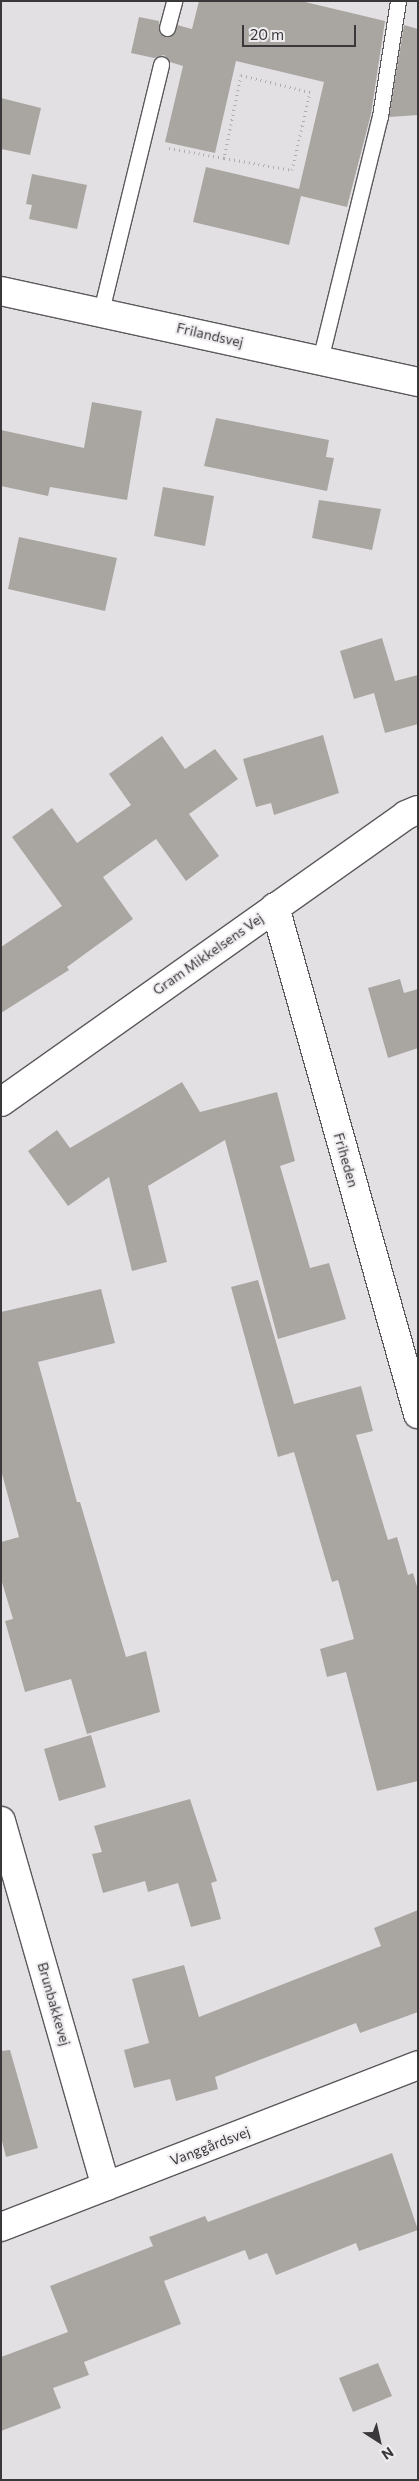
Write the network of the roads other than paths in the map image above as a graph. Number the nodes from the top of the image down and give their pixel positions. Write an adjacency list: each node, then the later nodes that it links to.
1 (174, 1): 3 (lane)
2 (398, 1): 7 (lane)
3 (167, 28)
4 (161, 64): 6 (lane)
5 (1, 291): 6 (street, Frilandsvej)
6 (101, 311): 7 (street, Frilandsvej)
7 (320, 360): 8 (street, Frilandsvej)
8 (418, 382)
9 (418, 810): 10 (street, Gram Mikkelsens Vej)
10 (275, 907): 11 (street, Gram Mikkelsens Vej); 12 (street, Friheden)
11 (1, 1102)
12 (418, 1414)
13 (1, 1821): 15 (street, Brunbakkevej)
14 (418, 2065): 15 (street, Vanggårdsvej)
15 (106, 2186): 16 (street, Vanggårdsvej)
16 (1, 2227)

